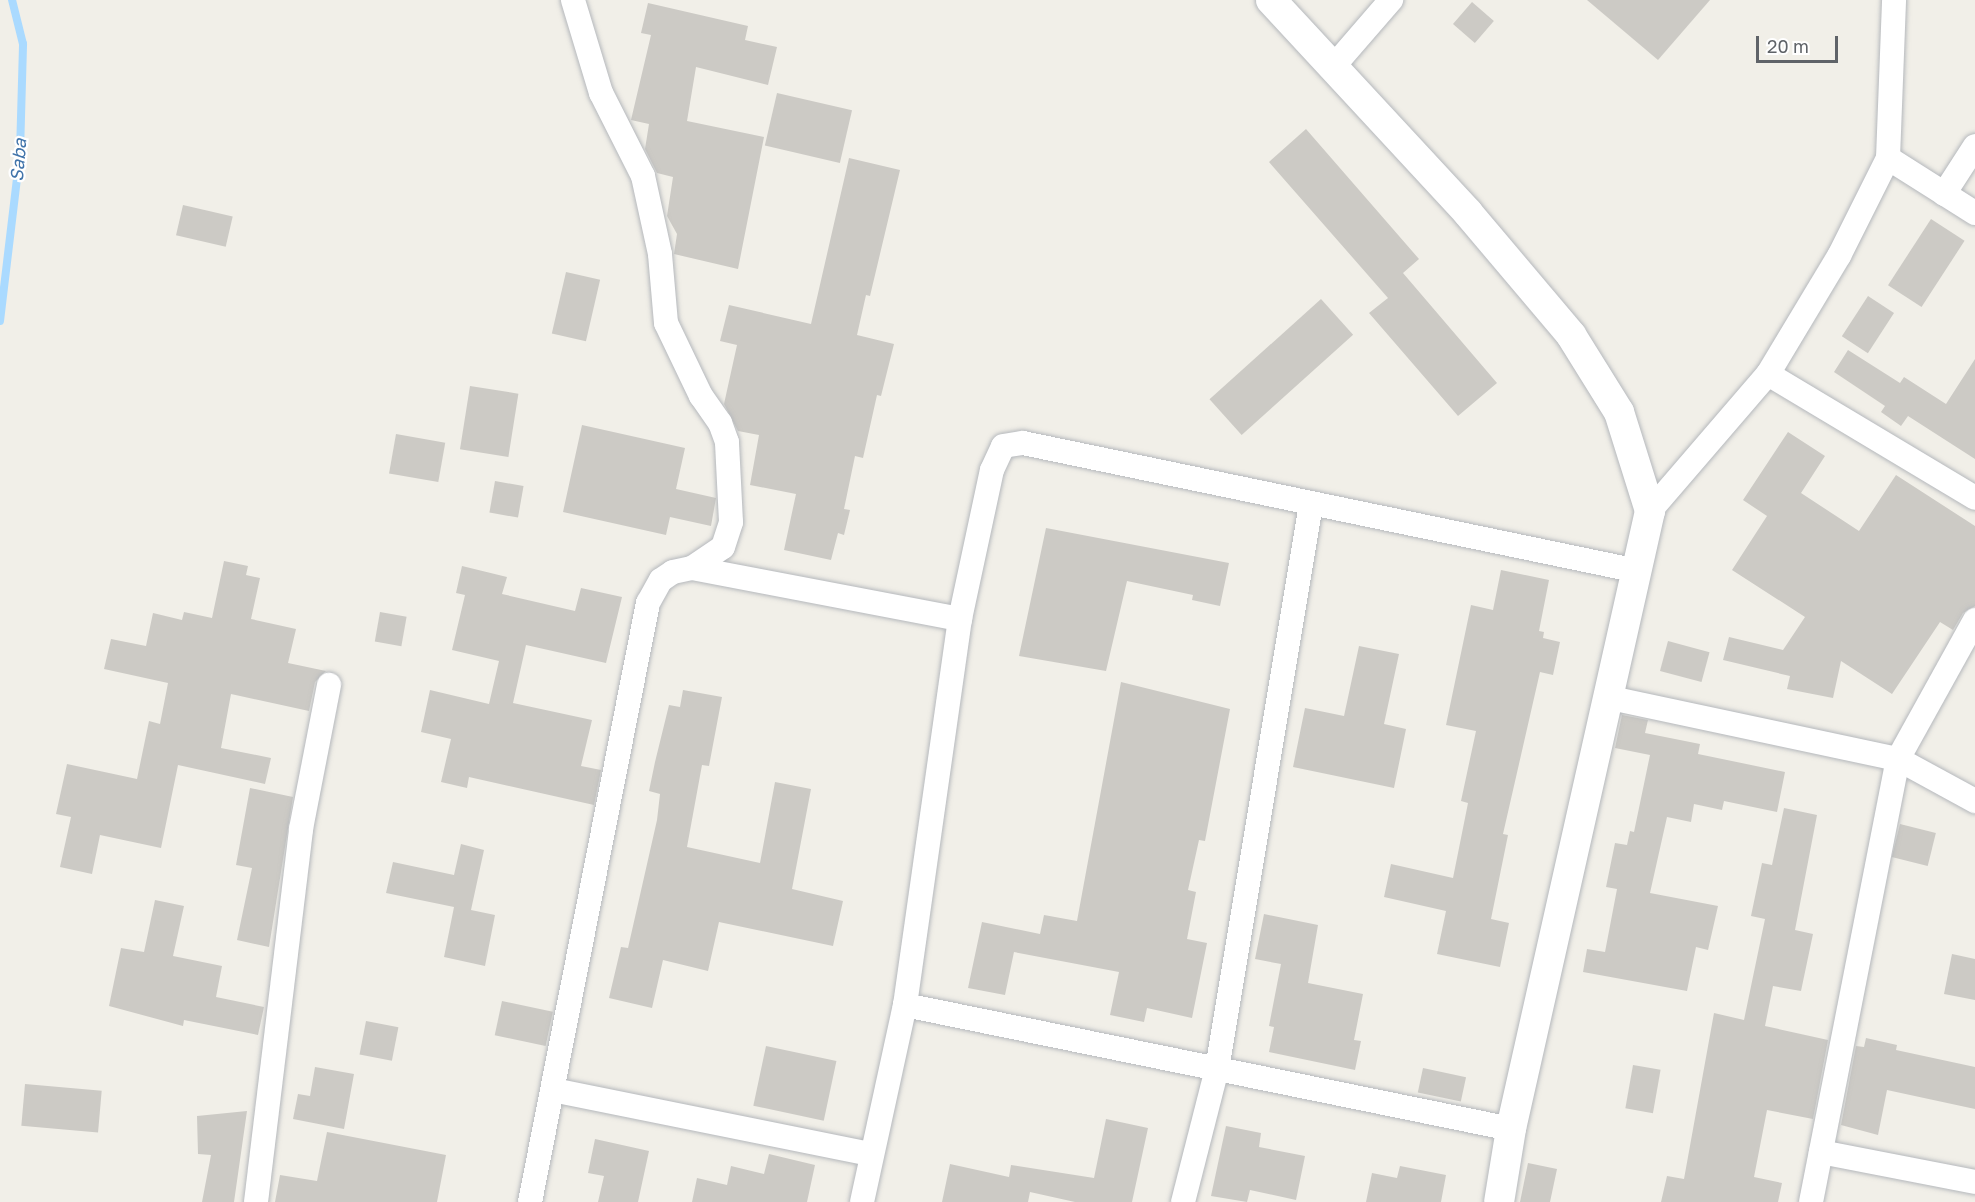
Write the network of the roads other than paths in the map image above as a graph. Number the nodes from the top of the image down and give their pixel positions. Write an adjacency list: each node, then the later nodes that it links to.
1 (573, 0): 14 (street)
2 (1271, 0): 5 (street)
3 (1391, 0): 5 (street)
4 (1894, 0): 7 (street)
5 (1333, 67): 13 (street)
6 (1975, 146): 8 (street)
7 (1888, 158): 8 (street); 10 (street)
8 (1944, 194): 9 (street)
9 (1975, 213)
10 (1768, 374): 11 (street); 13 (street)
11 (1975, 498)
12 (1311, 504): 15 (street); 16 (street); 23 (street)
13 (1650, 511): 15 (street)
14 (692, 567): 16 (street); 24 (street)
15 (1634, 570): 19 (street)
16 (960, 619): 22 (street)
17 (1975, 620): 20 (street)
18 (329, 685): 29 (street)
19 (1606, 697): 20 (street); 25 (street)
20 (1898, 759): 21 (street); 26 (street)
21 (1975, 801)
22 (904, 1005): 23 (street); 27 (street)
23 (1217, 1069): 25 (street); 32 (street)
24 (553, 1090): 27 (street); 30 (street)
25 (1511, 1129): 33 (street)
26 (1821, 1152): 28 (street); 34 (street)
27 (871, 1155): 31 (street)
28 (1975, 1182)
29 (256, 1202)
30 (531, 1202)
31 (862, 1202)
32 (1184, 1202)
33 (1499, 1202)
34 (1811, 1202)

